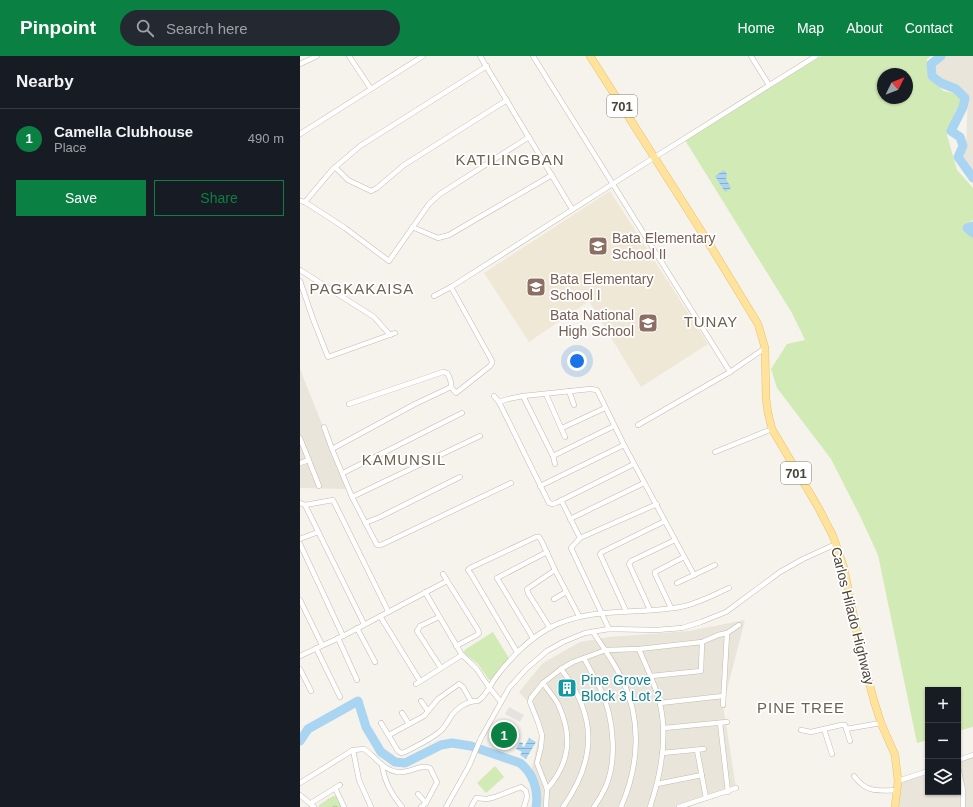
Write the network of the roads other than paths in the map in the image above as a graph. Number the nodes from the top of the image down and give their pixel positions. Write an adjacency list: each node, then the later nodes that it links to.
1 (317, 56): 9 (street)
2 (349, 56): 12 (street)
3 (423, 56): 12 (street)
4 (480, 56): 10 (street)
5 (533, 56): 19 (street)
6 (590, 56): 16 (main road, Carlos Hilado Highway / 701)
7 (751, 56): 11 (street)
8 (816, 56): 11 (street)
9 (300, 64)
10 (487, 66): 13 (street); 17 (street)
11 (769, 86): 16 (street)
12 (371, 89): 14 (street)
13 (507, 100): 15 (street); 17 (street)
14 (300, 134)
15 (529, 137): 18 (street); 22 (street)
16 (655, 157): 19 (street); 29 (main road, Carlos Hilado Highway / 701)
17 (335, 167): 20 (street)
18 (552, 175): 21 (street); 22 (street)
19 (612, 184): 21 (street); 30 (street)
20 (303, 202): 22 (street)
21 (572, 209): 25 (street)
22 (412, 227)
23 (300, 270): 28 (street)
24 (300, 281): 28 (street)
25 (451, 287): 26 (street); 31 (street)
26 (434, 296)
27 (395, 333): 28 (street)
28 (390, 335)
29 (765, 348): 30 (street); 45 (main road, Carlos Hilado Highway / 701)
30 (730, 372): 41 (street)
31 (451, 387): 37 (street); 50 (street)
32 (569, 391): 33 (street); 38 (street); 39 (street)
33 (546, 394): 35 (street); 44 (street)
34 (494, 396): 36 (street)
35 (523, 396): 36 (street); 52 (street)
36 (499, 402): 62 (street)
37 (348, 404)
38 (574, 405)
39 (605, 408): 42 (street); 44 (street)
40 (462, 413): 57 (street)
41 (638, 425)
42 (614, 426): 49 (street); 52 (street)
43 (324, 428): 50 (street)
44 (562, 428): 47 (street)
45 (772, 429): 51 (street); 75 (main road, Carlos Hilado Highway / 701)
46 (480, 436): 63 (street)
47 (565, 437)
48 (300, 438): 53 (street)
49 (624, 445): 56 (street); 62 (street)
50 (332, 449): 57 (street)
51 (715, 452)
52 (553, 456): 55 (street)
53 (308, 460): 54 (street); 61 (street)
54 (300, 463)
55 (555, 464)
56 (634, 464): 60 (street); 64 (street)
57 (343, 473): 63 (street)
58 (460, 477): 69 (street)
59 (511, 483): 69 (street)
60 (644, 483): 66 (street); 67 (street)
61 (319, 486)
62 (540, 486): 64 (street)
63 (352, 497): 69 (street)
64 (561, 500): 67 (street)
65 (302, 504): 70 (street); 91 (street)
66 (657, 504): 68 (street); 71 (street)
67 (570, 519): 71 (street)
68 (665, 521): 73 (street); 92 (street)
69 (365, 523)
70 (318, 532): 72 (street); 97 (street)
71 (580, 538): 93 (street)
72 (300, 539)
73 (675, 540): 77 (street); 90 (street)
74 (300, 544): 104 (street)
75 (836, 544): 101 (street); 137 (main road, Carlos Hilado Highway / 701)
76 (547, 552): 79 (street); 105 (street); 112 (street)
77 (684, 557): 81 (street); 89 (street)
78 (715, 565): 81 (street)
79 (555, 570): 86 (street); 100 (street)
80 (443, 574): 82 (street)
81 (694, 575): 83 (street)
82 (447, 581): 85 (street); 108 (street)
83 (677, 583)
84 (728, 588): 89 (street)
85 (425, 592): 91 (street); 96 (street)
86 (566, 592): 87 (street); 95 (street)
87 (554, 599)
88 (300, 600): 107 (street)
89 (671, 608): 90 (street)
90 (650, 610): 92 (street)
91 (388, 611): 94 (street)
92 (626, 611): 93 (street)
93 (602, 613): 95 (street); 101 (street)
94 (380, 616): 97 (street); 117 (street)
95 (579, 616): 100 (street)
96 (439, 618): 108 (street); 117 (street)
97 (364, 624): 99 (street)
98 (739, 625): 103 (street)
99 (357, 628): 104 (street); 116 (street)
100 (550, 628): 105 (street)
101 (609, 629): 102 (street)
102 (593, 632): 111 (street); 129 (street)
103 (727, 633): 106 (street); 125 (street)
104 (340, 637): 107 (street); 121 (street)
105 (532, 638): 112 (street)
106 (702, 642): 110 (street); 120 (street)
107 (322, 645): 109 (street)
108 (456, 646): 114 (street)
109 (316, 648): 113 (street); 126 (street)
110 (639, 649): 111 (street); 120 (street)
111 (606, 650): 115 (street); 181 (street)
112 (516, 652): 123 (street)
113 (300, 655)
114 (462, 655): 117 (street); 123 (street)
115 (584, 658): 119 (street); 180 (street)
116 (375, 662)
117 (441, 668)
118 (300, 669): 124 (street)
119 (561, 669): 122 (street); 179 (street)
120 (651, 676): 130 (street)
121 (357, 680)
122 (544, 683): 163 (street); 163 (street)
123 (489, 687): 128 (street); 129 (street)
124 (311, 690)
125 (723, 696): 130 (street); 131 (street)
126 (340, 697)
127 (421, 701): 132 (street)
128 (470, 701): 132 (street); 143 (street)
129 (501, 702): 175 (street)
130 (660, 703): 139 (street)
131 (723, 705)
132 (428, 711): 138 (street)
133 (402, 713): 138 (street)
134 (727, 722): 136 (street)
135 (381, 723): 143 (street)
136 (720, 723): 139 (street); 165 (street)
137 (881, 723): 141 (street); 158 (main road, Carlos Hilado Highway / 701)
138 (409, 724): 143 (street)
139 (664, 728): 148 (street)
140 (824, 729): 141 (street); 142 (street); 149 (street)
141 (846, 729): 144 (street)
142 (801, 730)
143 (389, 735)
144 (850, 741)
145 (704, 749): 147 (street)
146 (353, 750): 152 (street); 157 (street); 172 (street)
147 (697, 750): 148 (street); 154 (street)
148 (662, 753): 159 (street)
149 (832, 754)
150 (973, 755): 151 (street)
151 (961, 759)
152 (382, 765): 169 (street); 173 (street)
153 (925, 772): 158 (street)
154 (702, 775): 159 (street); 168 (street)
155 (854, 776): 164 (street)
156 (961, 781): 185 (street)
157 (300, 782)
158 (898, 782): 164 (main road, Carlos Hilado Highway / 701)
159 (657, 784): 182 (street)
160 (340, 785): 161 (street)
161 (335, 788): 170 (street); 171 (street)
162 (736, 788): 165 (street)
163 (547, 789): 178 (street)
164 (897, 790): 184 (main road, Carlos Hilado Highway / 701)
165 (728, 792): 168 (street)
166 (300, 794): 170 (street)
167 (418, 794): 169 (street)
168 (706, 798): 183 (street)
169 (426, 803): 174 (street)
170 (312, 805)
171 (344, 807)
172 (371, 807)
173 (402, 807)
174 (421, 807)
175 (446, 807)
176 (471, 807): 177 (street)
177 (524, 807)
178 (546, 807)
179 (563, 807)
180 (594, 807)
181 (621, 807)
182 (650, 807)
183 (679, 807)
184 (895, 807)
185 (963, 807)

